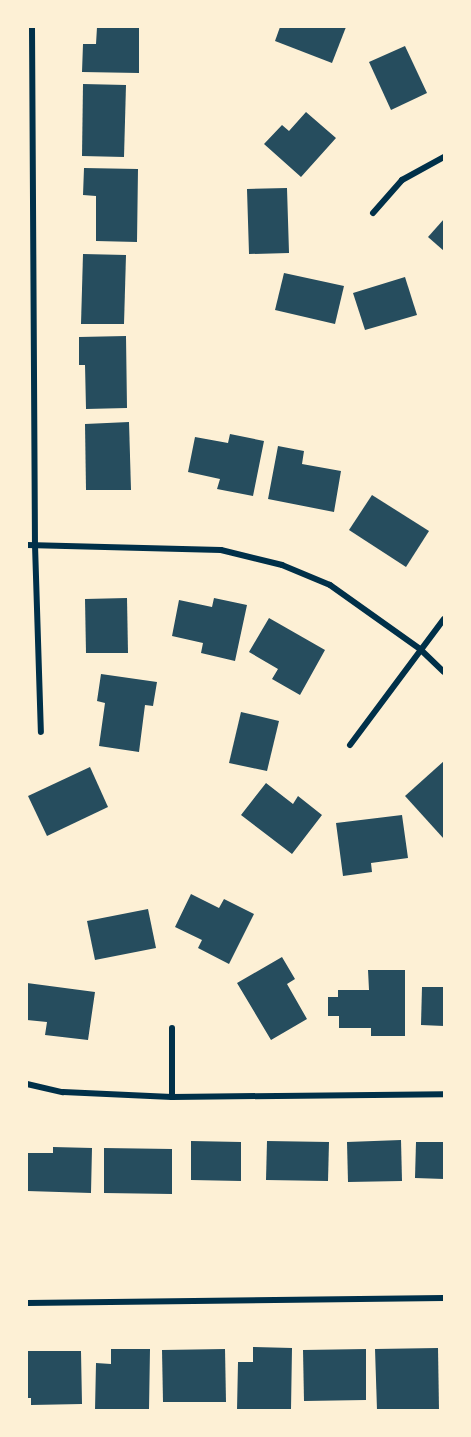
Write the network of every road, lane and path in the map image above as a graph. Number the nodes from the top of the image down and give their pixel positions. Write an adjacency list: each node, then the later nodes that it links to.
1 (32, 27): 4 (street)
2 (444, 157): 3 (street)
3 (373, 213)
4 (31, 545): 6 (street); 8 (street)
5 (444, 619): 6 (street)
6 (420, 649): 7 (street); 9 (street)
7 (444, 672)
8 (41, 732)
9 (350, 745)
10 (172, 1028): 13 (street)
11 (27, 1084): 13 (street)
12 (444, 1094): 13 (street)
13 (172, 1097)
14 (444, 1298): 15 (street)
15 (27, 1303)

